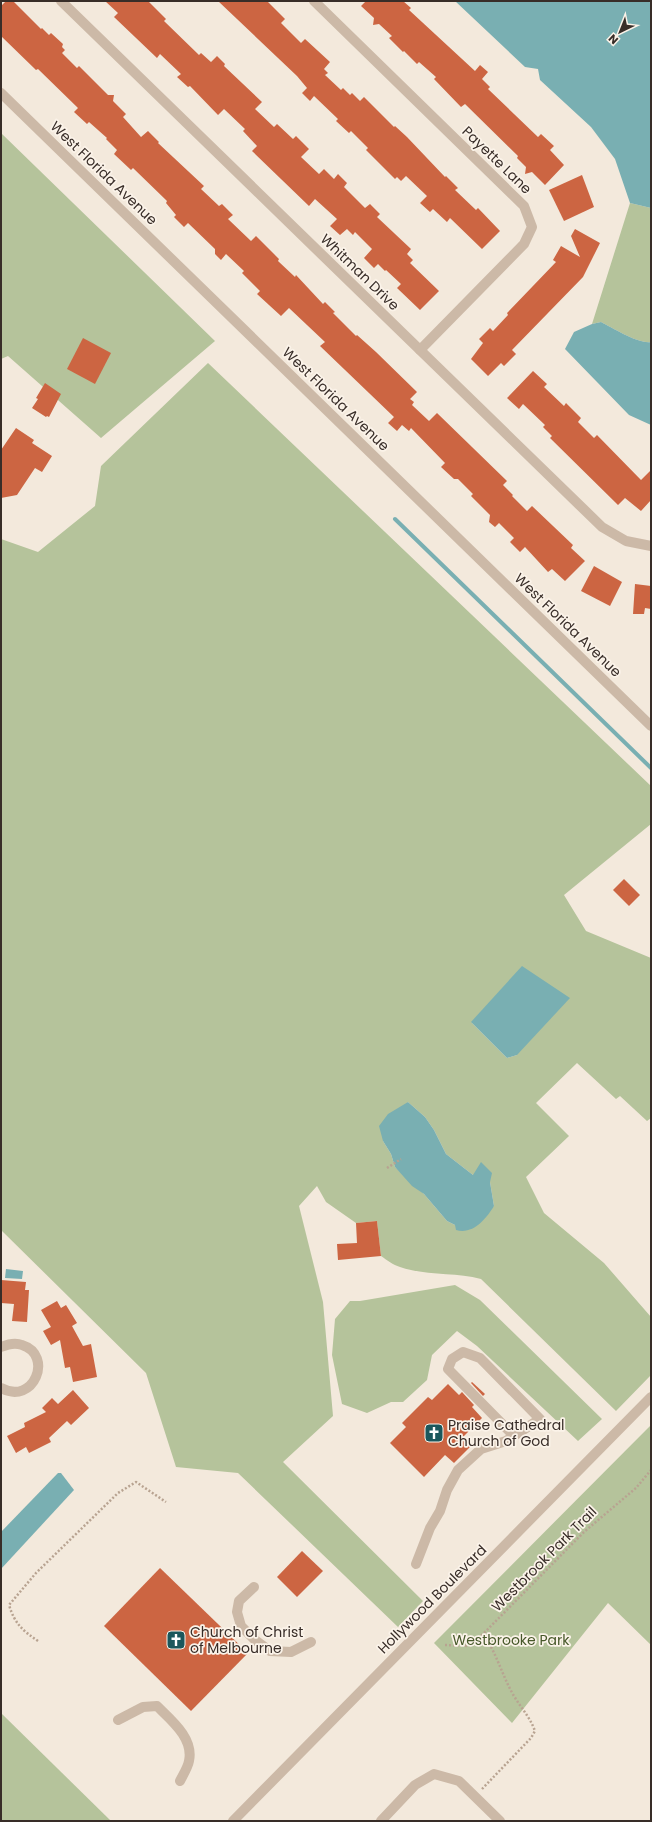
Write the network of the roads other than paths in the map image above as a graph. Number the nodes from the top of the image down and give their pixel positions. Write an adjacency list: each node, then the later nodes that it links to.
1 (61, 1): 4 (street, Whitman Drive)
2 (314, 1): 4 (street, Payette Lane)
3 (1, 93): 6 (street, West Florida Avenue)
4 (420, 350): 5 (street, Whitman Drive)
5 (651, 546)
6 (651, 726)
7 (1, 1348): 8 (street)
8 (1, 1388)
9 (651, 1397): 16 (street, Hollywood Boulevard)
10 (514, 1436): 10 (street); 11 (street)
11 (416, 1564)
12 (254, 1587): 13 (street)
13 (311, 1642)
14 (118, 1720): 15 (street)
15 (180, 1781)
16 (233, 1821)
17 (380, 1821): 18 (street)
18 (500, 1821)

